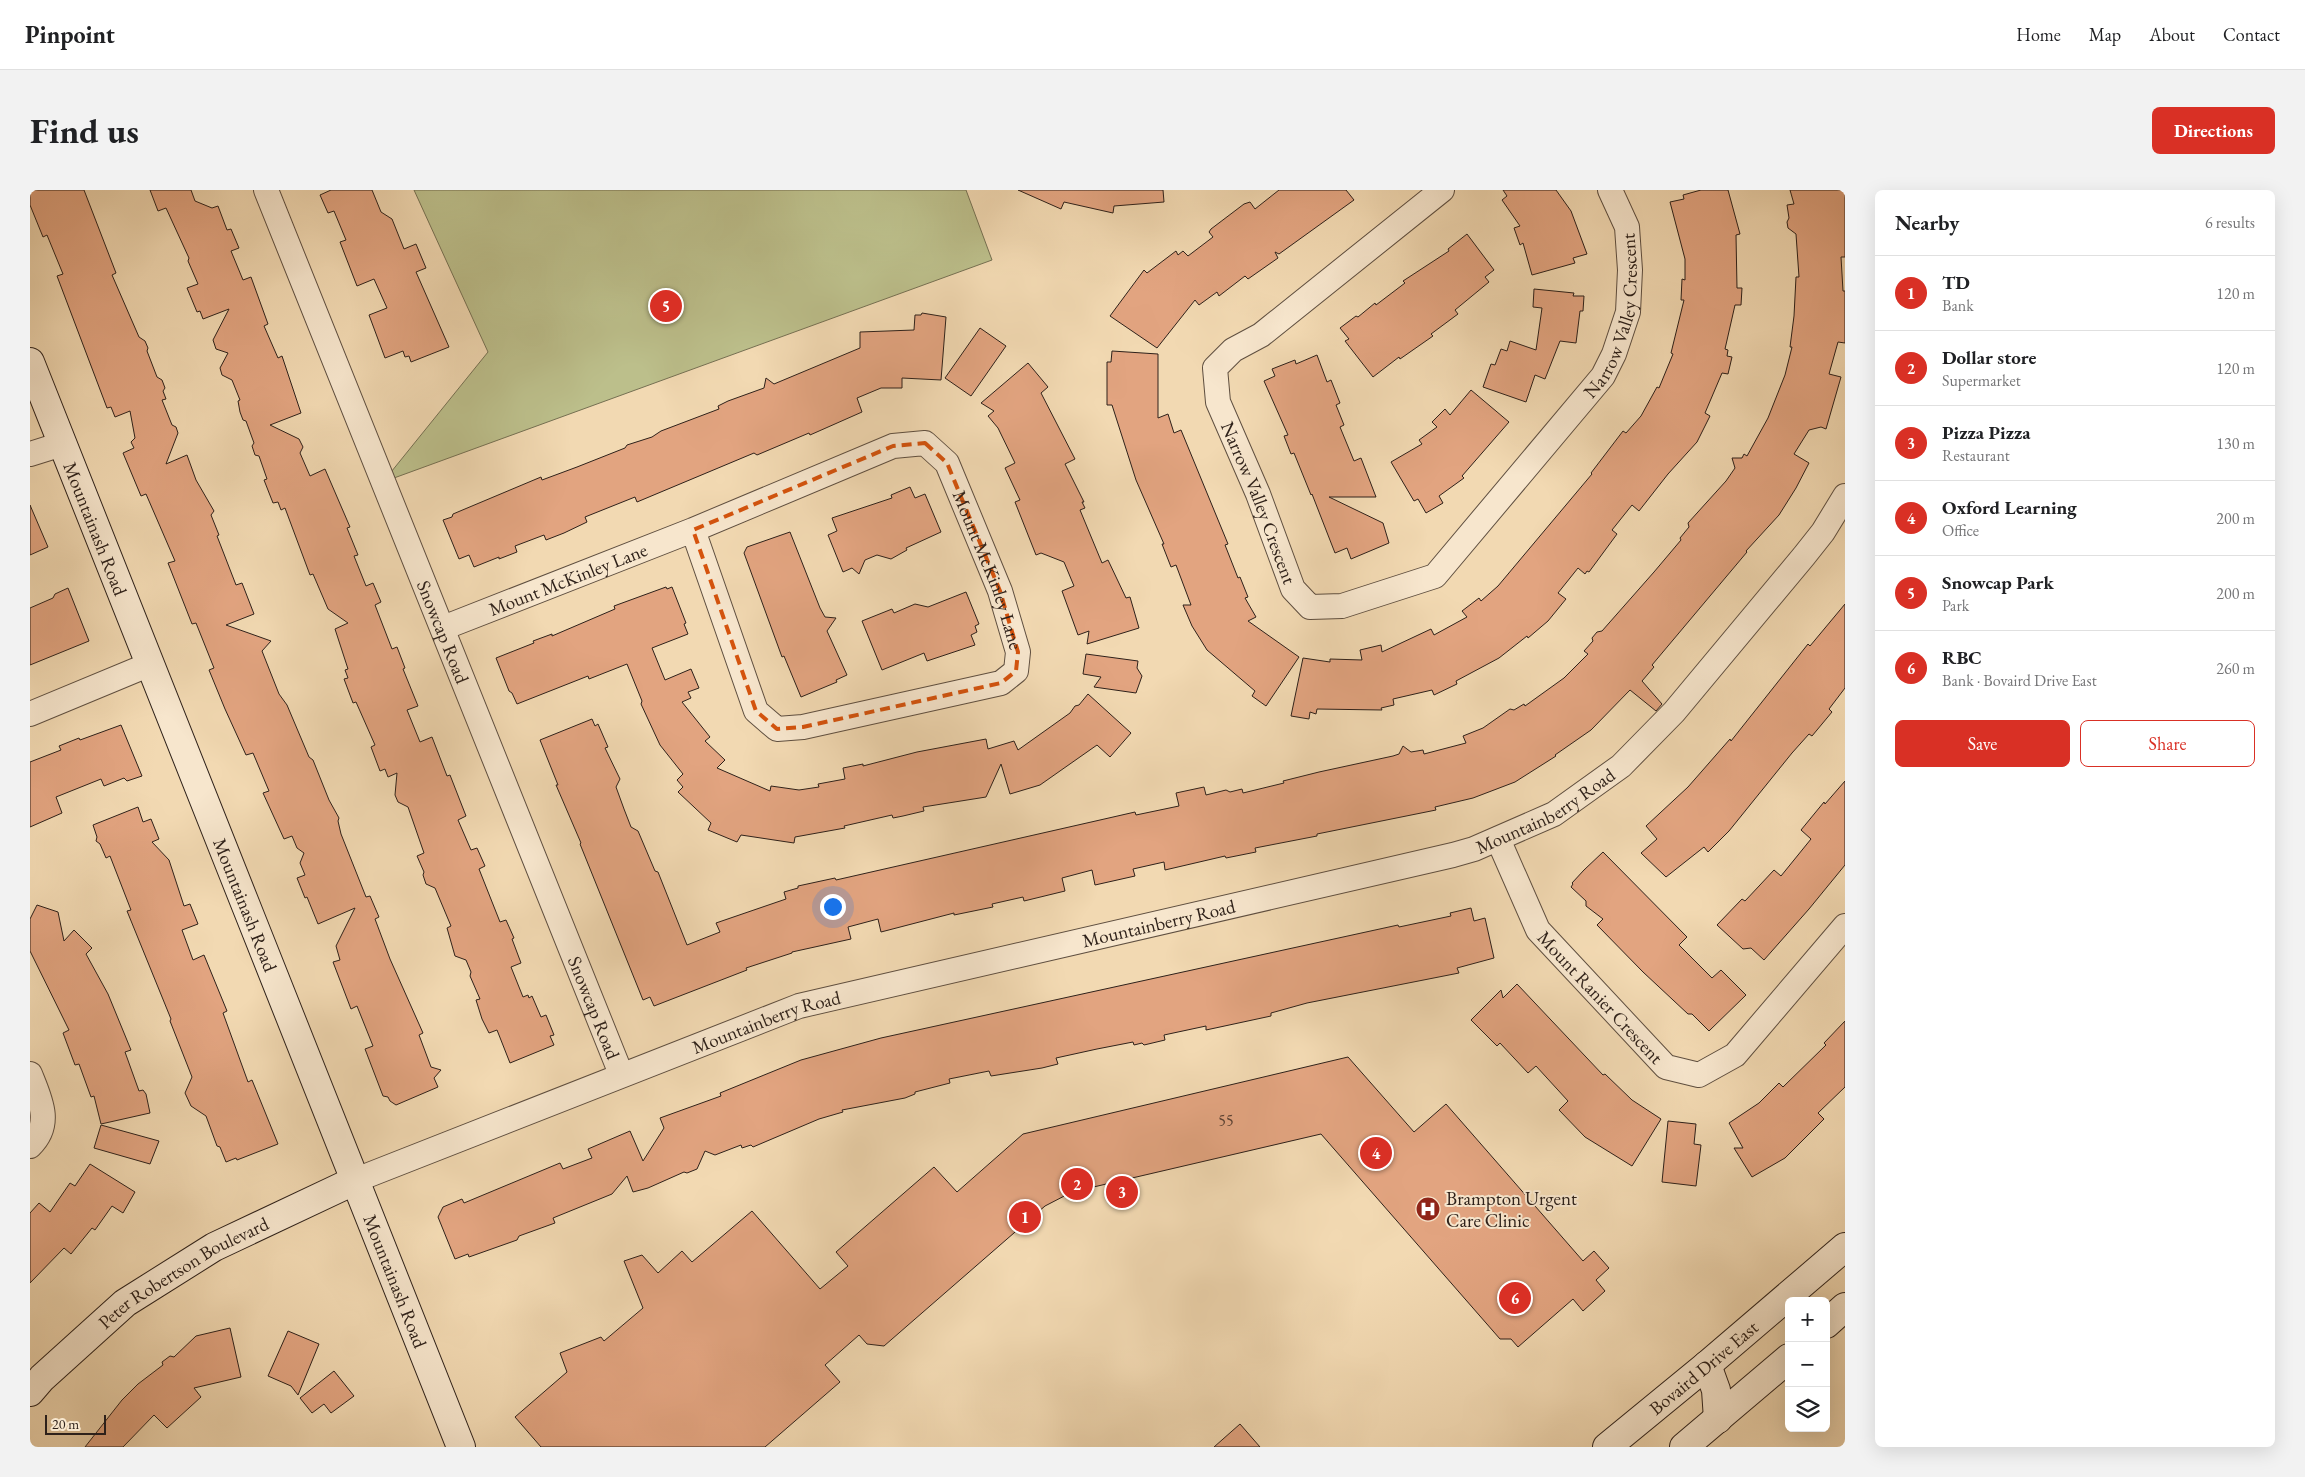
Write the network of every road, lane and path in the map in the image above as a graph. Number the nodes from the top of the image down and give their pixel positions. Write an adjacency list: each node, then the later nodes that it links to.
1 (266, 190): 9 (street, Snowcap Road)
2 (1442, 190): 3 (street, Narrow Valley Crescent)
3 (1610, 190)
4 (30, 362): 5 (street, Mountainash Road)
5 (62, 444): 6 (street); 10 (street, Mountainash Road)
6 (30, 454)
7 (1845, 496): 12 (street, Mountainberry Road)
8 (693, 530): 8 (street, Mount McKinley Lane); 9 (street, Mount McKinley Lane)
9 (443, 628): 15 (street, Snowcap Road)
10 (148, 665): 11 (street); 17 (street, Mountainash Road)
11 (30, 714)
12 (1498, 839): 13 (street, Mount Ranier Crescent); 15 (street, Mountainberry Road)
13 (1845, 926)
14 (30, 1074): 16 (street)
15 (622, 1074): 17 (street, Mountainberry Road)
16 (30, 1146)
17 (356, 1180): 23 (street, Peter Robertson Boulevard); 25 (street, Mountainash Road)
18 (1845, 1247): 22 (street, Bovaird Drive East)
19 (1845, 1307): 20 (street)
20 (1830, 1320)
21 (1785, 1361): 24 (street)
22 (1707, 1365): 24 (street); 26 (street, Bovaird Drive East)
23 (30, 1392)
24 (1718, 1419): 27 (street)
25 (462, 1447)
26 (1606, 1447)
27 (1684, 1447)

